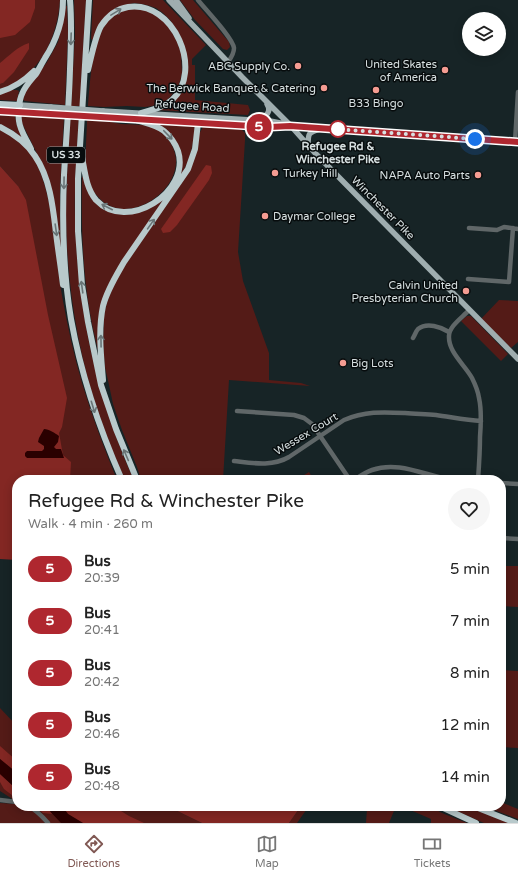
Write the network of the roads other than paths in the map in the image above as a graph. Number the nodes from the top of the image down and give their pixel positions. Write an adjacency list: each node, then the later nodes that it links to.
1 (64, 0): 9 (highway)
2 (70, 0): 32 (highway, US 33, one-way to 32)
3 (89, 0): 10 (highway, US 33)
4 (169, 0): 7 (main road, Winchester Pike)
5 (176, 0): 7 (main road)
6 (198, 0): 8 (street)
7 (194, 27): 8 (main road, Winchester Pike)
8 (228, 62): 13 (main road, Winchester Pike)
9 (41, 65): 11 (highway); 15 (highway)
10 (84, 84): 17 (highway, one-way to 17); 27 (highway, US 33)
11 (0, 92)
12 (518, 92): 25 (street)
13 (265, 101): 20 (main road); 22 (main road, Winchester Pike)
14 (0, 104): 15 (highway)
15 (20, 108): 16 (highway); 18 (main road, bridge); 28 (highway)
16 (0, 111)
17 (141, 113): 18 (main road, Refugee Road); 20 (main road, Refugee Road)
18 (103, 114): 19 (main road, Refugee Road)
19 (133, 118): 21 (main road, Refugee Road); 27 (highway, one-way to 27)
20 (258, 120): 22 (main road, Refugee Road)
21 (198, 123): 22 (main road, Refugee Road); 37 (highway, one-way to 21)
22 (290, 126): 24 (main road, Refugee Road); 26 (main road, Winchester Pike)
23 (0, 127): 28 (highway)
24 (324, 128): 25 (main road, Refugee Road); 26 (main road)
25 (517, 142)
26 (308, 146): 33 (main road, Winchester Pike)
27 (80, 149): 37 (highway, US 33, one-way to 27)
28 (34, 155): 32 (highway, one-way to 32)
29 (469, 228): 30 (street)
30 (515, 228): 31 (street)
31 (468, 279)
32 (70, 310): 42 (highway, US 33, one-way to 42)
33 (469, 310): 34 (street); 36 (main road, Winchester Pike)
34 (450, 332): 35 (street); 39 (street)
35 (413, 338)
36 (518, 360)
37 (104, 394): 43 (highway, US 33, one-way to 37)
38 (237, 411): 40 (street)
39 (481, 421): 40 (street, Wessex Court); 47 (street)
40 (320, 436): 41 (street, Wessex Court); 44 (street)
41 (234, 461)
42 (120, 475)
43 (135, 475)
44 (347, 475)
45 (363, 475): 46 (street)
46 (429, 475)
47 (478, 475)
48 (506, 483): 49 (street)
49 (518, 484)
50 (506, 538): 51 (street)
51 (518, 539)
52 (0, 800): 53 (street)
53 (12, 801)
54 (36, 811): 57 (street)
55 (450, 811): 58 (highway)
56 (486, 811): 59 (highway)
57 (48, 823)
58 (476, 823)
59 (516, 823)

